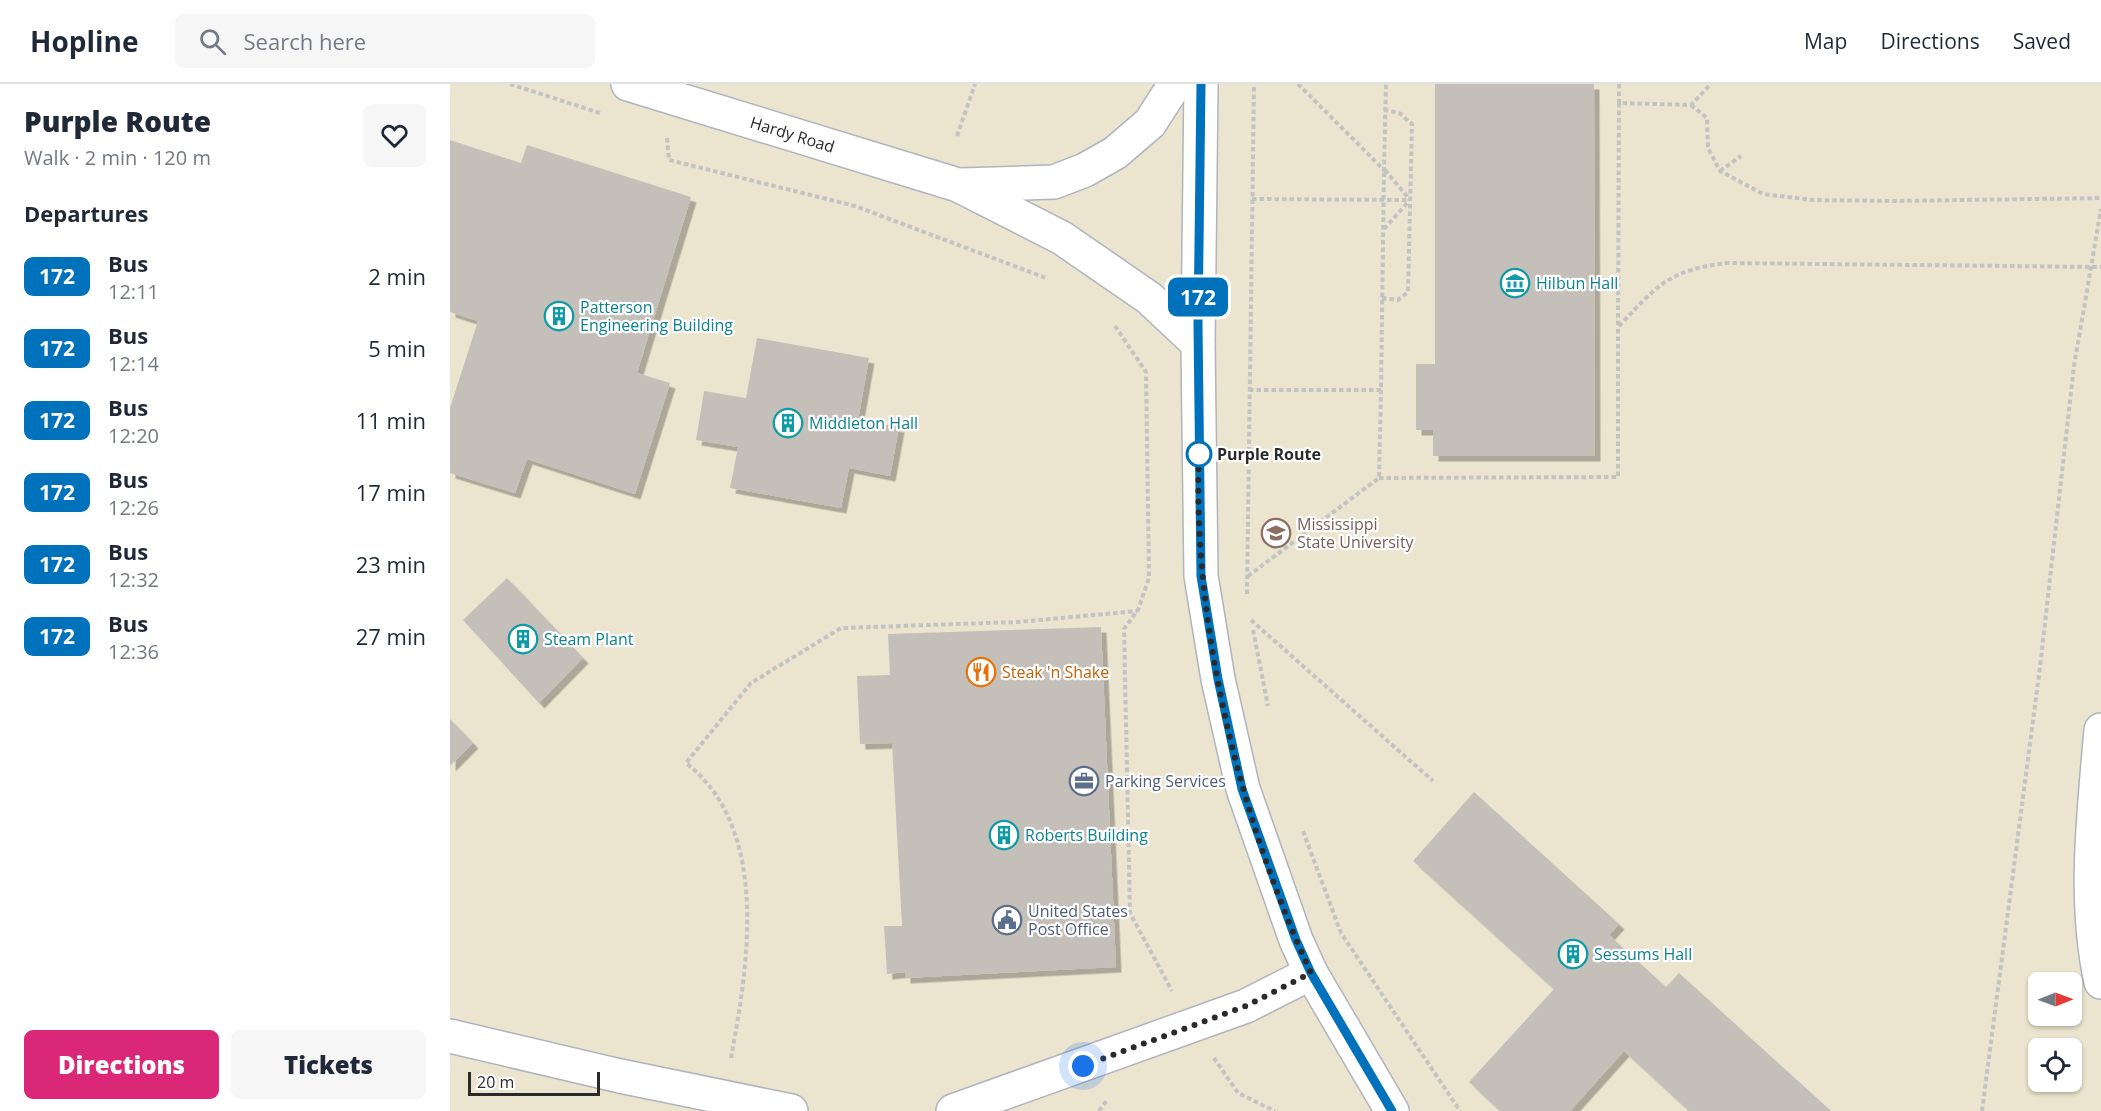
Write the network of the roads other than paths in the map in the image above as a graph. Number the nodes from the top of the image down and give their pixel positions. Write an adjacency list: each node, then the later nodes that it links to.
1 (628, 84): 4 (street, Hardy Road)
2 (1175, 84): 4 (street, Hardy Road)
3 (1201, 84): 5 (street)
4 (958, 185): 5 (street, Hardy Road)
5 (1198, 344): 7 (street)
6 (2101, 730): 8 (street)
7 (1311, 973): 11 (street); 12 (street)
8 (2101, 982)
9 (450, 1036): 10 (street)
10 (791, 1111)
11 (953, 1111)
12 (1392, 1111)

